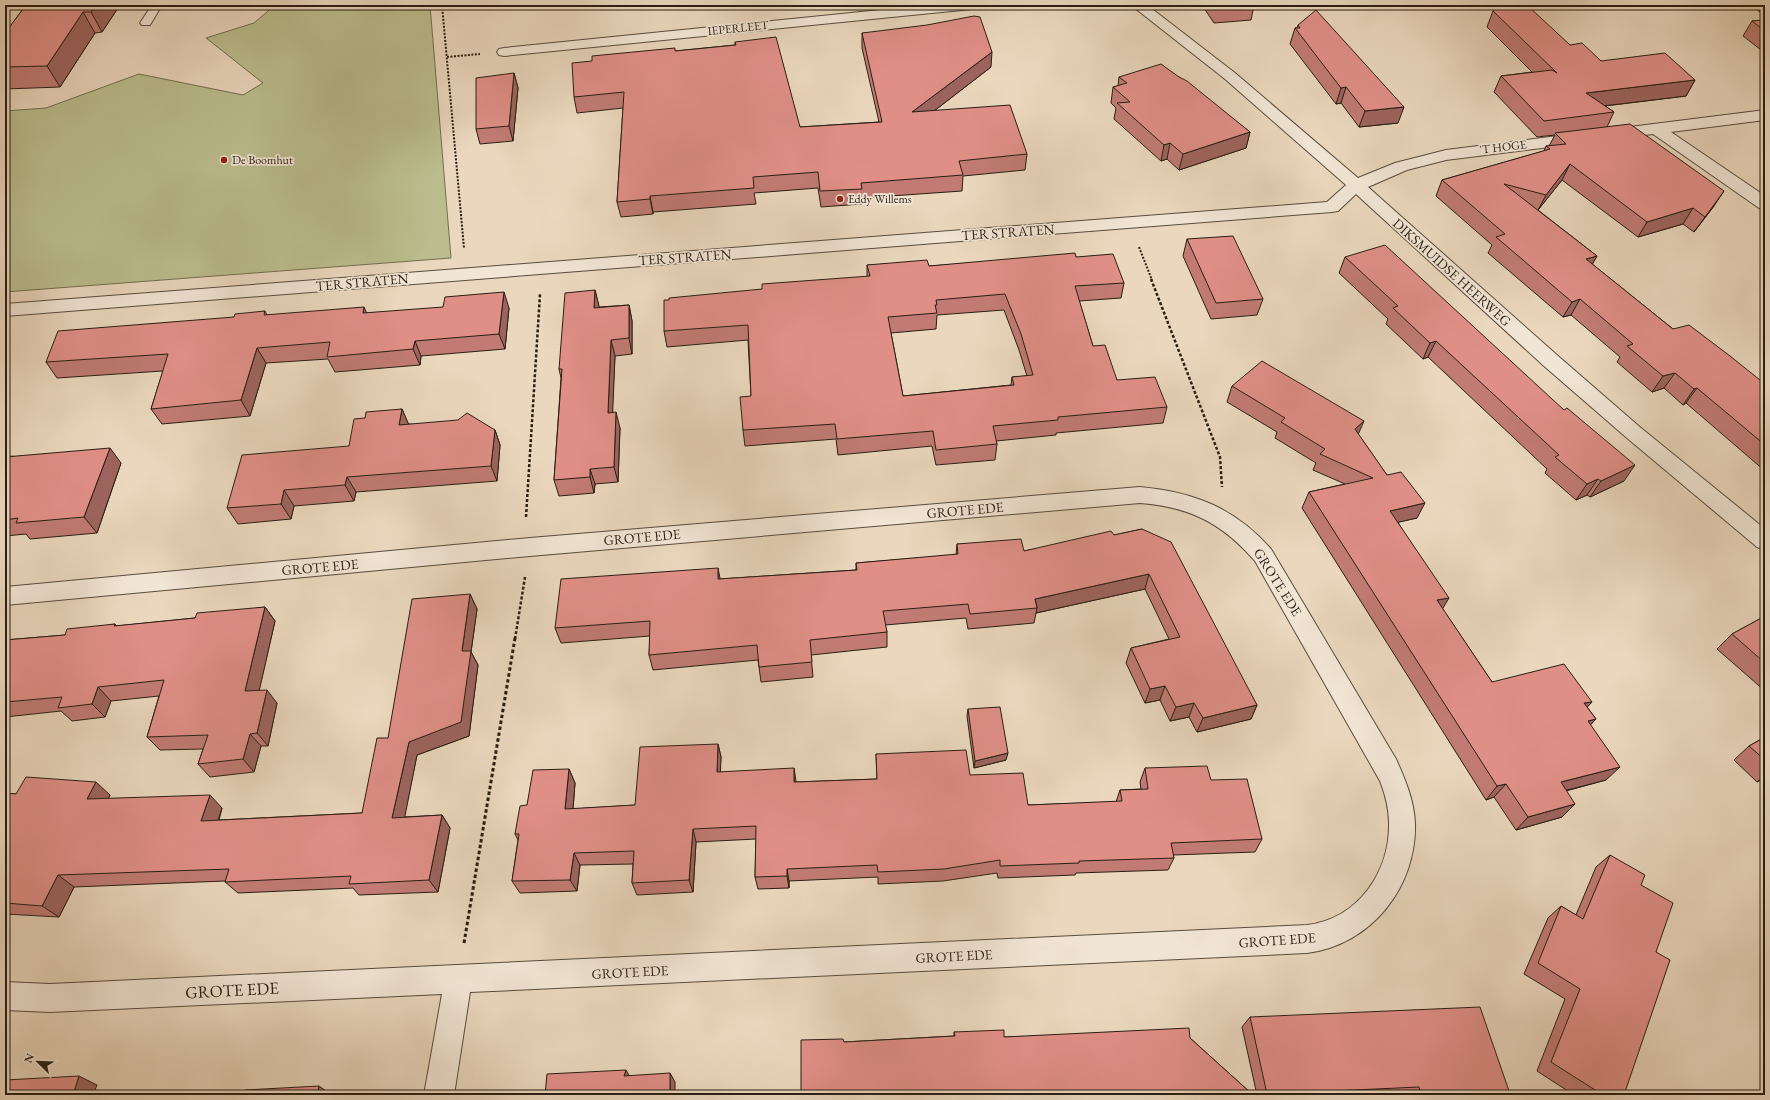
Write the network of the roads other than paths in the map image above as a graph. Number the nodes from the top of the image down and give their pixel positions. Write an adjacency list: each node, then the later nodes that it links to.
1 (157, 5): 4 (lane)
2 (972, 5): 5 (street, IEPERLEET)
3 (1138, 5): 8 (street, DIKSMUIDSE HEERWEG)
4 (146, 22)
5 (504, 52)
6 (1765, 115): 7 (street, 'T HOGE)
7 (1654, 128): 8 (street, 'T HOGE); 9 (street)
8 (1357, 186): 10 (street, TER STRATEN); 11 (street, DIKSMUIDSE HEERWEG)
9 (1765, 204)
10 (5, 310)
11 (1765, 541)
12 (5, 596): 13 (street, GROTE EDE)
13 (458, 980): 14 (street, GROTE EDE); 15 (street)
14 (5, 996)
15 (439, 1095)

